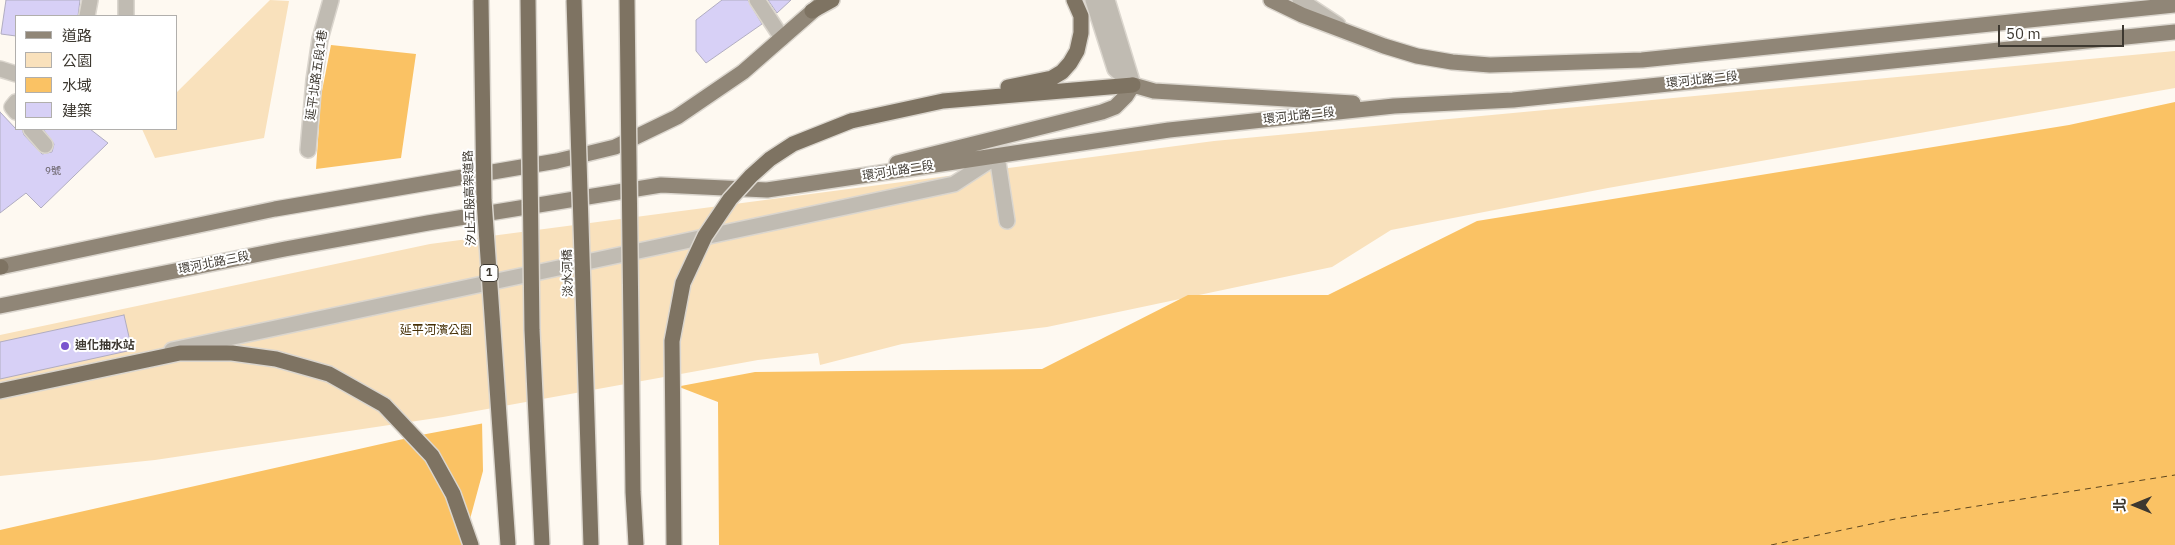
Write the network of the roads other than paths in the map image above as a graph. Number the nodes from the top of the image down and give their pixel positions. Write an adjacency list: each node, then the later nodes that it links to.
1 (90, 0): 18 (street)
2 (126, 0): 19 (street)
3 (330, 0): 30 (street, 延平北路五段1巷)
4 (480, 0): 40 (highway, 汐止五股高架道路 / 1, bridge)
5 (528, 0): 41 (highway, bridge)
6 (574, 0): 42 (highway, 淡水河橋, bridge)
7 (627, 0): 43 (highway, bridge)
8 (757, 0): 22 (street)
9 (825, 0): 17 (main road)
10 (832, 0): 17 (highway)
11 (1074, 0): 26 (highway)
12 (1093, 0): 25 (street)
13 (1107, 0): 25 (street)
14 (1271, 0): 21 (main road, 環河北路二段)
15 (1300, 0): 21 (street)
16 (2175, 5): 21 (main road, 環河北路二段)
17 (816, 6): 22 (main road)
18 (87, 15)
19 (126, 15)
20 (2175, 32): 27 (main road, 環河北路二段)
21 (1354, 35)
22 (782, 38): 35 (main road)
23 (0, 69): 24 (street)
24 (15, 74)
25 (1133, 85): 26 (highway); 27 (main road); 32 (main road)
26 (943, 101): 44 (highway, bridge)
27 (1394, 106): 31 (main road, 環河北路二段)
28 (32, 130): 29 (street)
29 (45, 144)
30 (308, 150)
31 (998, 156): 32 (main road, 環河北路二段); 33 (street); 37 (street)
32 (811, 184): 34 (main road, 環河北路二段)
33 (1007, 220)
34 (428, 222): 36 (main road, 環河北路三段)
35 (0, 267)
36 (0, 306)
37 (0, 386)
38 (0, 391): 39 (highway)
39 (472, 545)
40 (508, 545)
41 (542, 545)
42 (591, 545)
43 (636, 545)
44 (674, 545)

